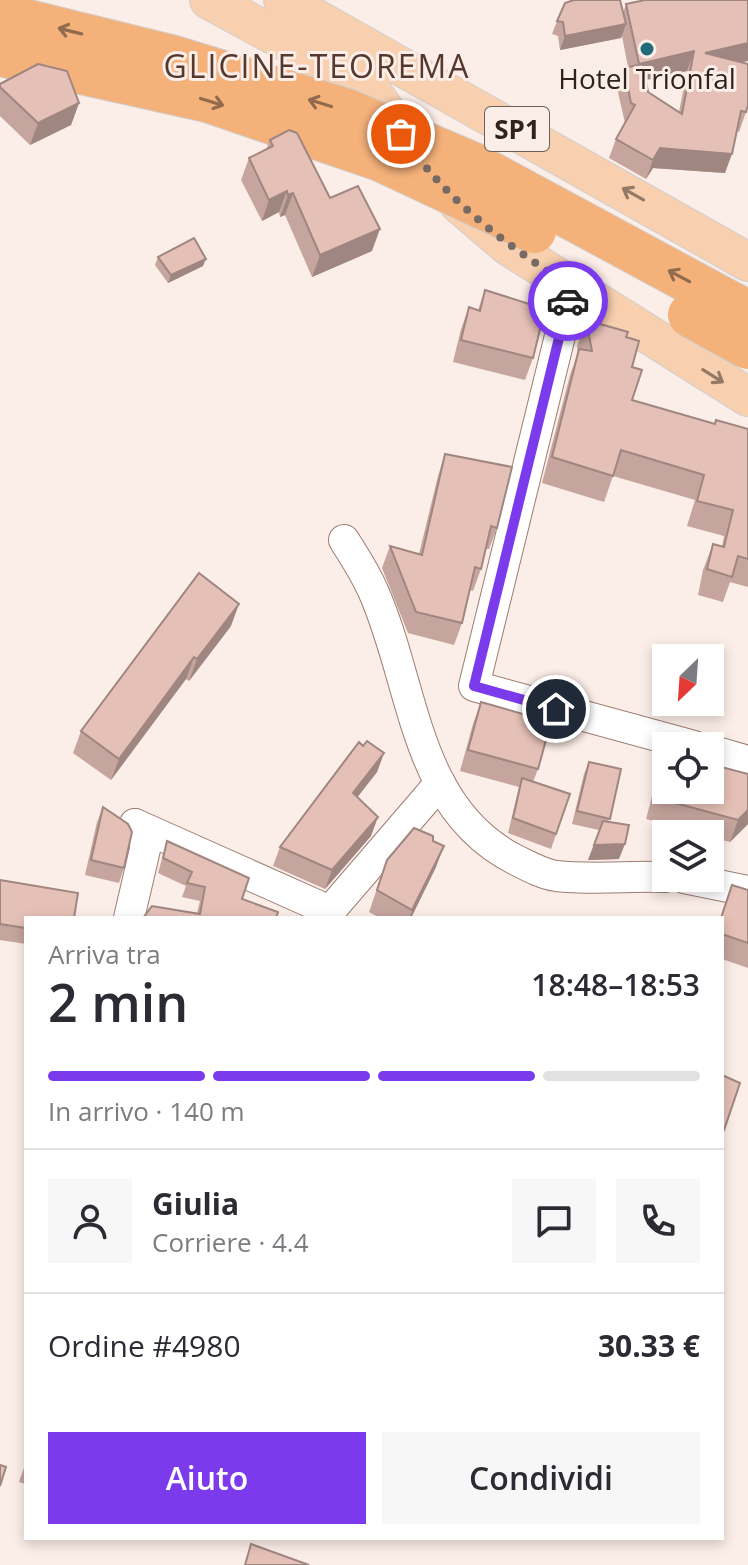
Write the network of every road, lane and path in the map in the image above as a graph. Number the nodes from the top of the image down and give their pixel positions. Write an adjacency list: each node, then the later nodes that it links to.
1 (209, 0): 6 (main road)
2 (283, 0): 5 (main road, SP1, one-way to 2)
3 (0, 15): 7 (highway, one-way to 3, bridge)
4 (0, 54): 8 (highway, one-way to 8, bridge)
5 (748, 262)
6 (572, 287): 9 (main road, one-way to 9); 11 (street)
7 (748, 313)
8 (748, 347)
9 (748, 397)
10 (344, 540): 14 (street)
11 (652, 735)
12 (724, 754): 13 (street)
13 (748, 761)
14 (440, 783): 15 (street); 18 (street)
15 (652, 877)
16 (724, 886): 17 (street)
17 (748, 891)
18 (329, 915): 19 (street)
19 (129, 916)

